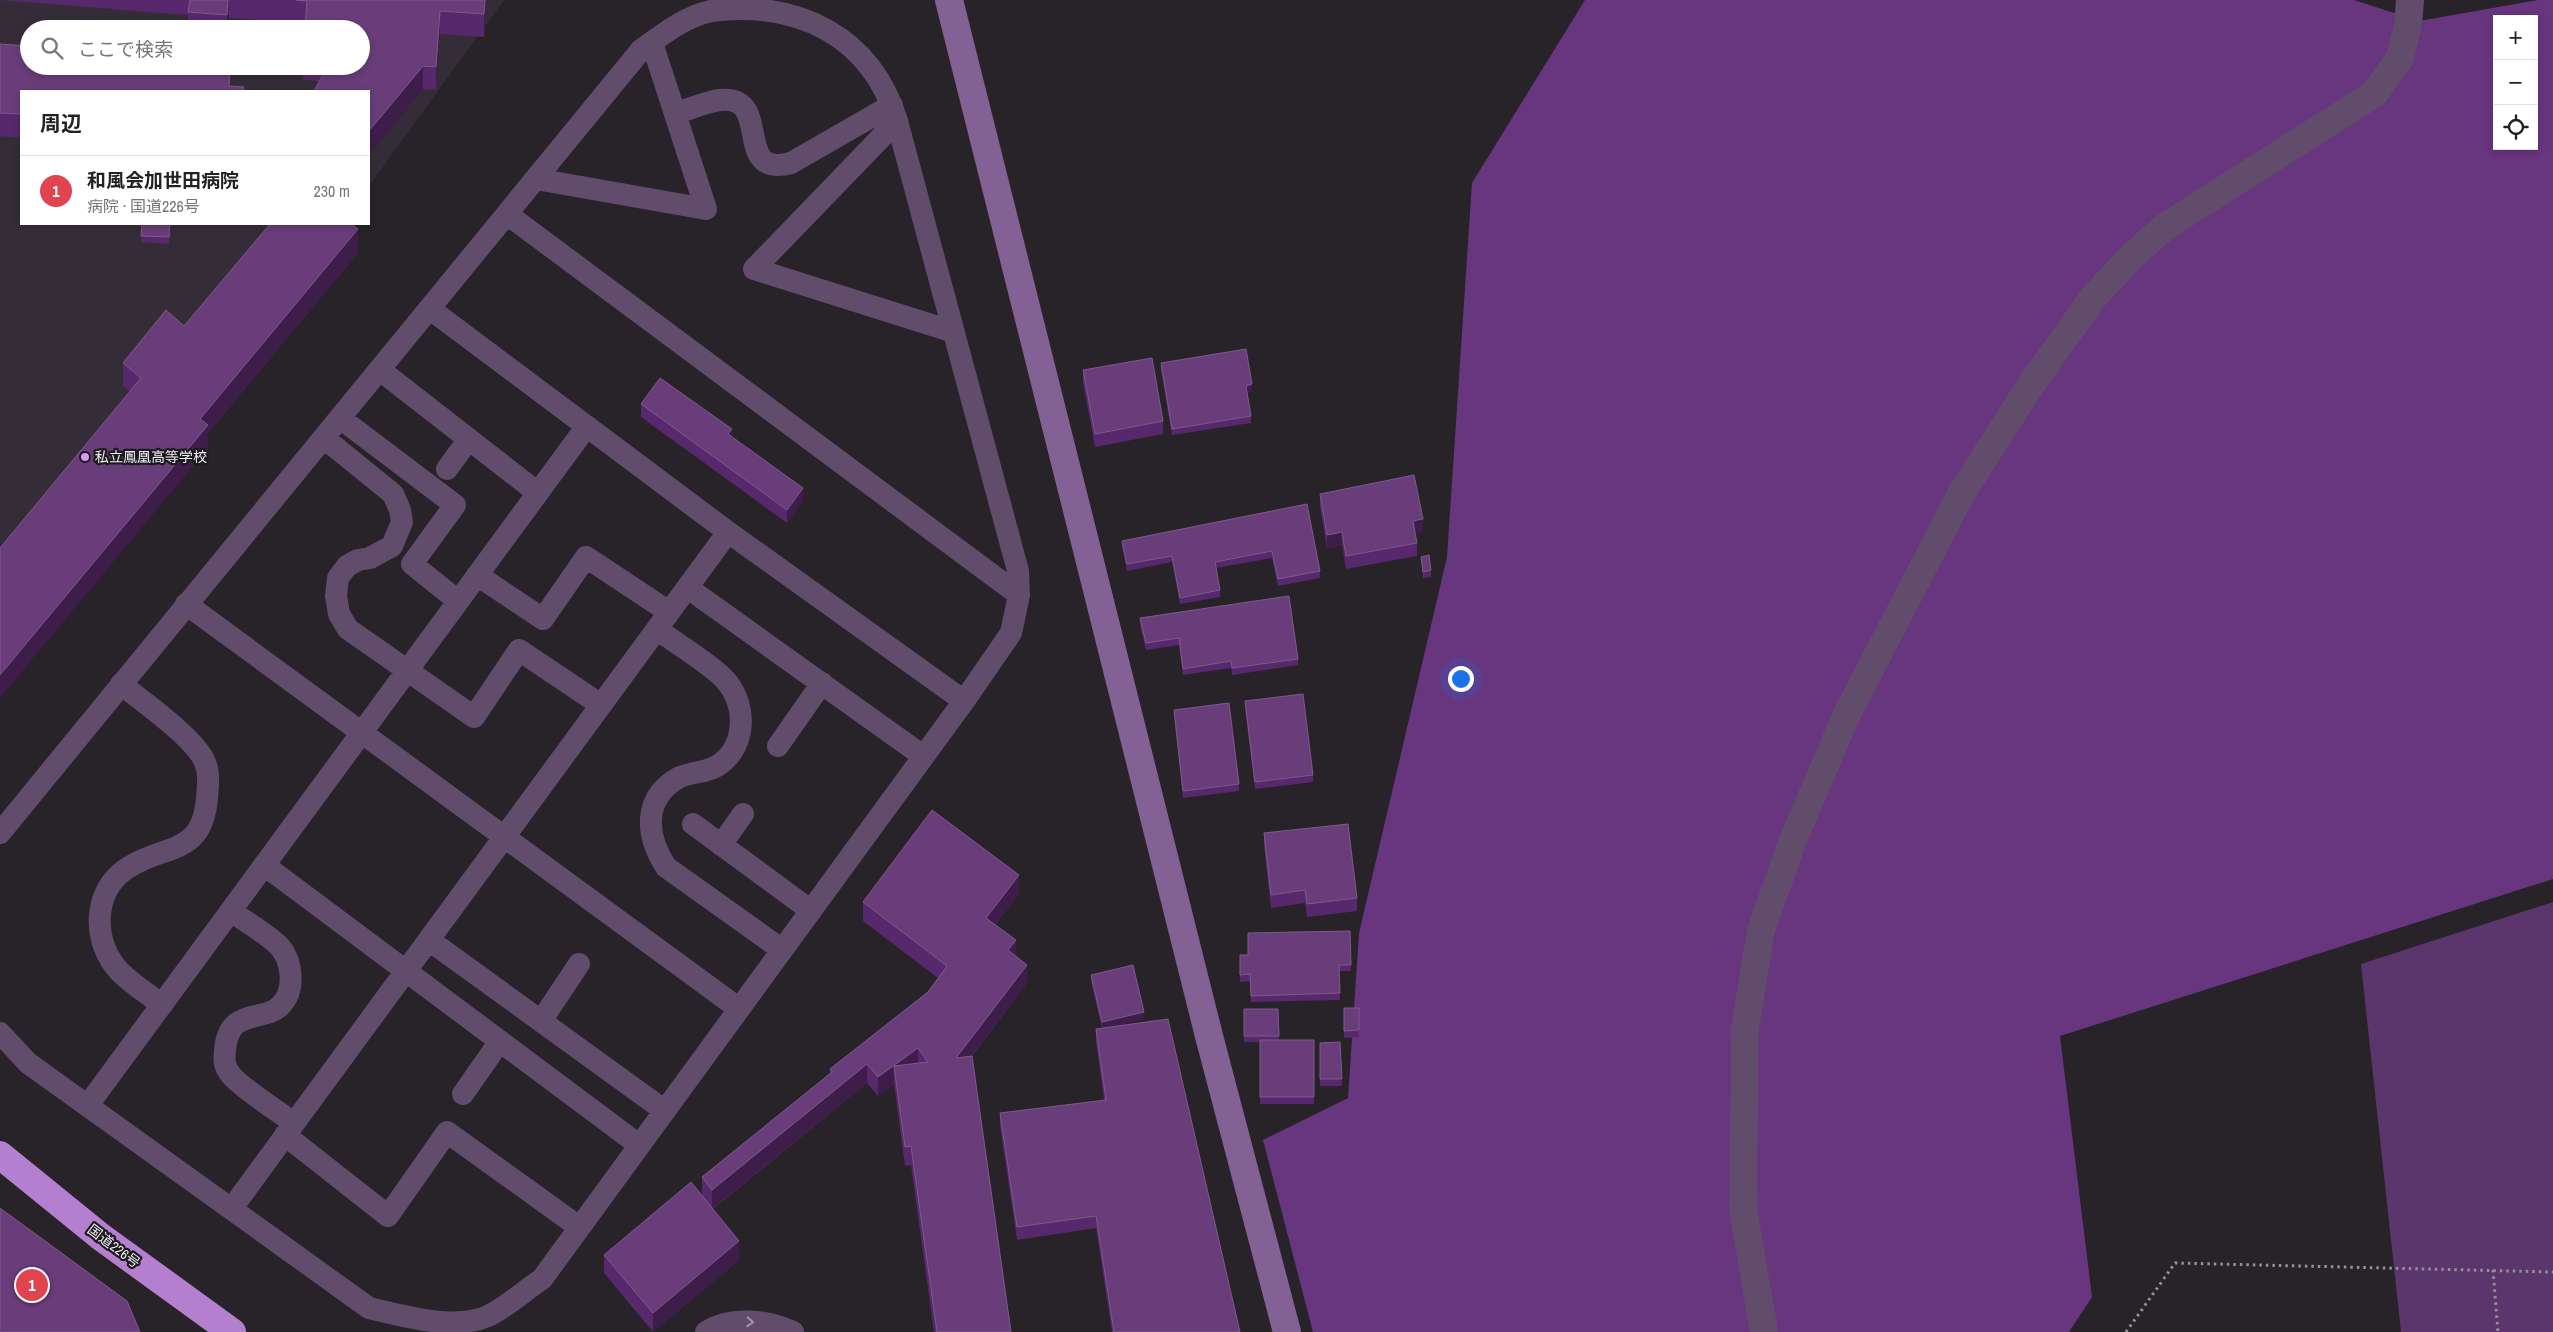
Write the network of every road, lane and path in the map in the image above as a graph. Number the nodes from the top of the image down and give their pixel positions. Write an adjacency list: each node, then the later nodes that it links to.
1 (949, 0): 63 (street)
2 (2410, 0): 64 (street)
3 (652, 43): 4 (lane); 5 (lane); 6 (lane)
4 (894, 113): 5 (lane); 9 (lane); 9 (lane)
5 (675, 114): 6 (lane)
6 (536, 179): 7 (lane)
7 (507, 214): 8 (lane); 20 (lane)
8 (430, 309): 10 (lane); 12 (lane)
9 (954, 332): 20 (lane)
10 (380, 370): 11 (lane); 14 (lane)
11 (340, 418): 13 (lane); 21 (lane)
12 (587, 426): 16 (lane); 17 (lane)
13 (324, 438): 22 (lane); 24 (lane)
14 (469, 439): 15 (lane); 16 (lane)
15 (447, 469)
16 (538, 493): 18 (lane)
17 (728, 532): 19 (lane); 27 (lane)
18 (477, 575): 21 (lane); 23 (lane)
19 (688, 588): 23 (lane); 25 (lane)
20 (1019, 595): 27 (lane)
21 (458, 601): 24 (lane)
22 (186, 604): 26 (lane); 29 (lane)
23 (663, 621): 28 (lane); 41 (lane)
24 (407, 671): 28 (lane); 29 (lane)
25 (822, 683): 30 (lane); 31 (lane)
26 (121, 684): 34 (lane); 44 (lane)
27 (964, 701): 31 (lane)
28 (601, 705): 35 (lane)
29 (362, 733): 35 (lane); 37 (lane)
30 (778, 746)
31 (923, 756): 38 (lane)
32 (743, 814): 36 (lane)
33 (693, 824): 36 (lane)
34 (0, 833)
35 (503, 838): 40 (lane); 45 (lane)
36 (721, 845): 38 (lane)
37 (264, 865): 39 (lane); 43 (lane)
38 (810, 910): 41 (lane)
39 (231, 912): 44 (lane); 52 (lane)
40 (428, 940): 43 (lane); 46 (lane)
41 (781, 949): 45 (lane)
42 (579, 964): 46 (lane)
43 (405, 972): 48 (lane); 52 (lane)
44 (162, 1004): 50 (lane)
45 (738, 1008): 51 (lane)
46 (541, 1021): 51 (lane)
47 (0, 1033): 50 (lane)
48 (500, 1041): 49 (lane); 53 (lane)
49 (463, 1094)
50 (88, 1105): 55 (lane)
51 (665, 1111): 53 (lane)
52 (290, 1129): 55 (lane); 56 (lane)
53 (640, 1145): 56 (lane)
54 (0, 1155): 60 (highway, 国道226号)
55 (232, 1208): 59 (lane)
56 (579, 1227): 59 (lane)
57 (2492, 1270): 58 (path); 65 (path); 66 (path)
58 (2553, 1272)
59 (493, 1324)
60 (232, 1332)
61 (706, 1332): 62 (lane, one-way to 62)
62 (793, 1332)
63 (1287, 1332)
64 (1764, 1332)
65 (2126, 1332)
66 (2498, 1332)

